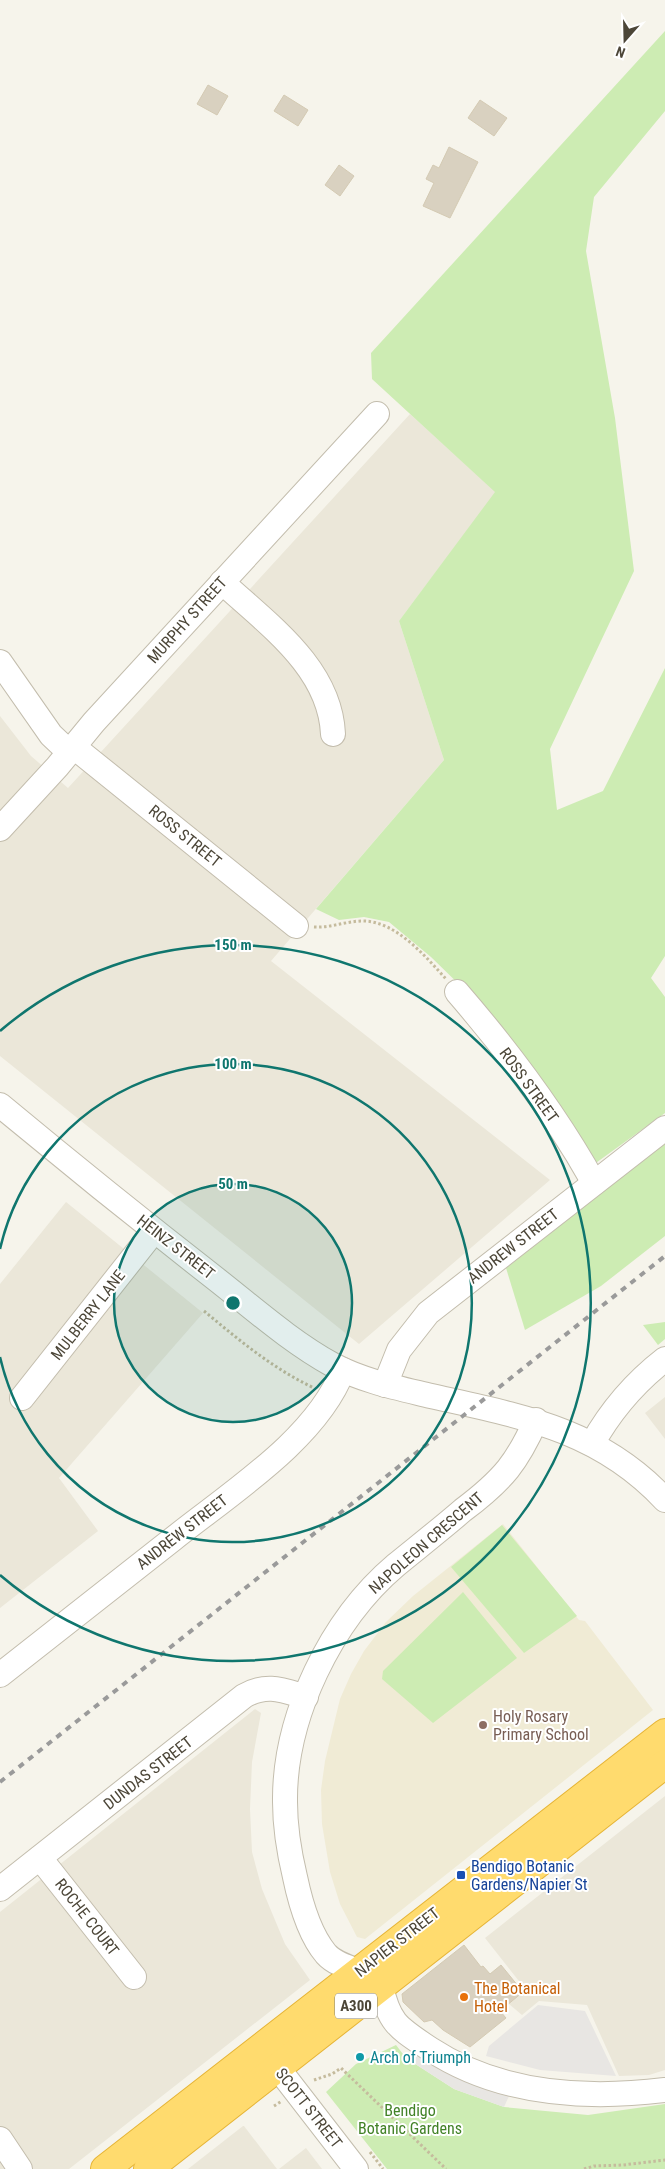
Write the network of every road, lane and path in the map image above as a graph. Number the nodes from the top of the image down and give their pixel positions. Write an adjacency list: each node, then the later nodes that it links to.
1 (377, 414): 2 (street, MURPHY STREET)
2 (222, 582): 4 (street); 5 (street, MURPHY STREET)
3 (0, 662): 5 (street, ROSS STREET)
4 (333, 734)
5 (72, 750): 6 (street, MURPHY STREET); 7 (street, ROSS STREET)
6 (0, 829)
7 (296, 926): 8 (path)
8 (457, 992): 11 (street, ROSS STREET)
9 (0, 1105): 12 (street, HEINZ STREET)
10 (665, 1128): 11 (street, ANDREW STREET)
11 (594, 1183): 16 (street, ANDREW STREET)
12 (154, 1231): 15 (street, HEINZ STREET); 18 (street, MULBERRY LANE)
13 (204, 1311): 17 (path)
14 (665, 1360): 20 (street)
15 (343, 1370): 16 (street, HEINZ STREET); 22 (street, ANDREW STREET)
16 (385, 1385): 19 (street, HEINZ STREET)
17 (323, 1392)
18 (22, 1398)
19 (536, 1420): 20 (street, HEINZ STREET); 23 (street, NAPOLEON CRESCENT)
20 (592, 1444): 21 (street, HEINZ STREET)
21 (665, 1500)
22 (0, 1676)
23 (306, 1697): 26 (street, DUNDAS STREET); 28 (street, NAPOLEON CRESCENT)
24 (665, 1733): 29 (highway, NAPIER STREET / A300)
25 (665, 1764): 31 (highway, NAPIER STREET / A300)
26 (40, 1858): 27 (street, DUNDAS STREET); 30 (street, ROCHE COURT)
27 (0, 1889)
28 (326, 1954): 29 (street); 32 (street, NAPOLEON CRESCENT)
29 (359, 1971): 32 (highway, NAPIER STREET / A300)
30 (134, 1977)
31 (381, 1986): 33 (highway, NAPIER STREET / A300); 35 (street)
32 (330, 1993): 33 (highway, NAPIER STREET / A300)
33 (269, 2057): 39 (highway, NAPIER STREET / A300); 40 (highway, NAPIER STREET / A300); 41 (street, SCOTT STREET)
34 (314, 2080): 42 (path)
35 (665, 2090)
36 (0, 2139): 38 (street)
37 (665, 2160): 43 (path)
38 (20, 2169)
39 (105, 2169)
40 (148, 2169)
41 (356, 2169)
42 (446, 2169)
43 (584, 2169)

